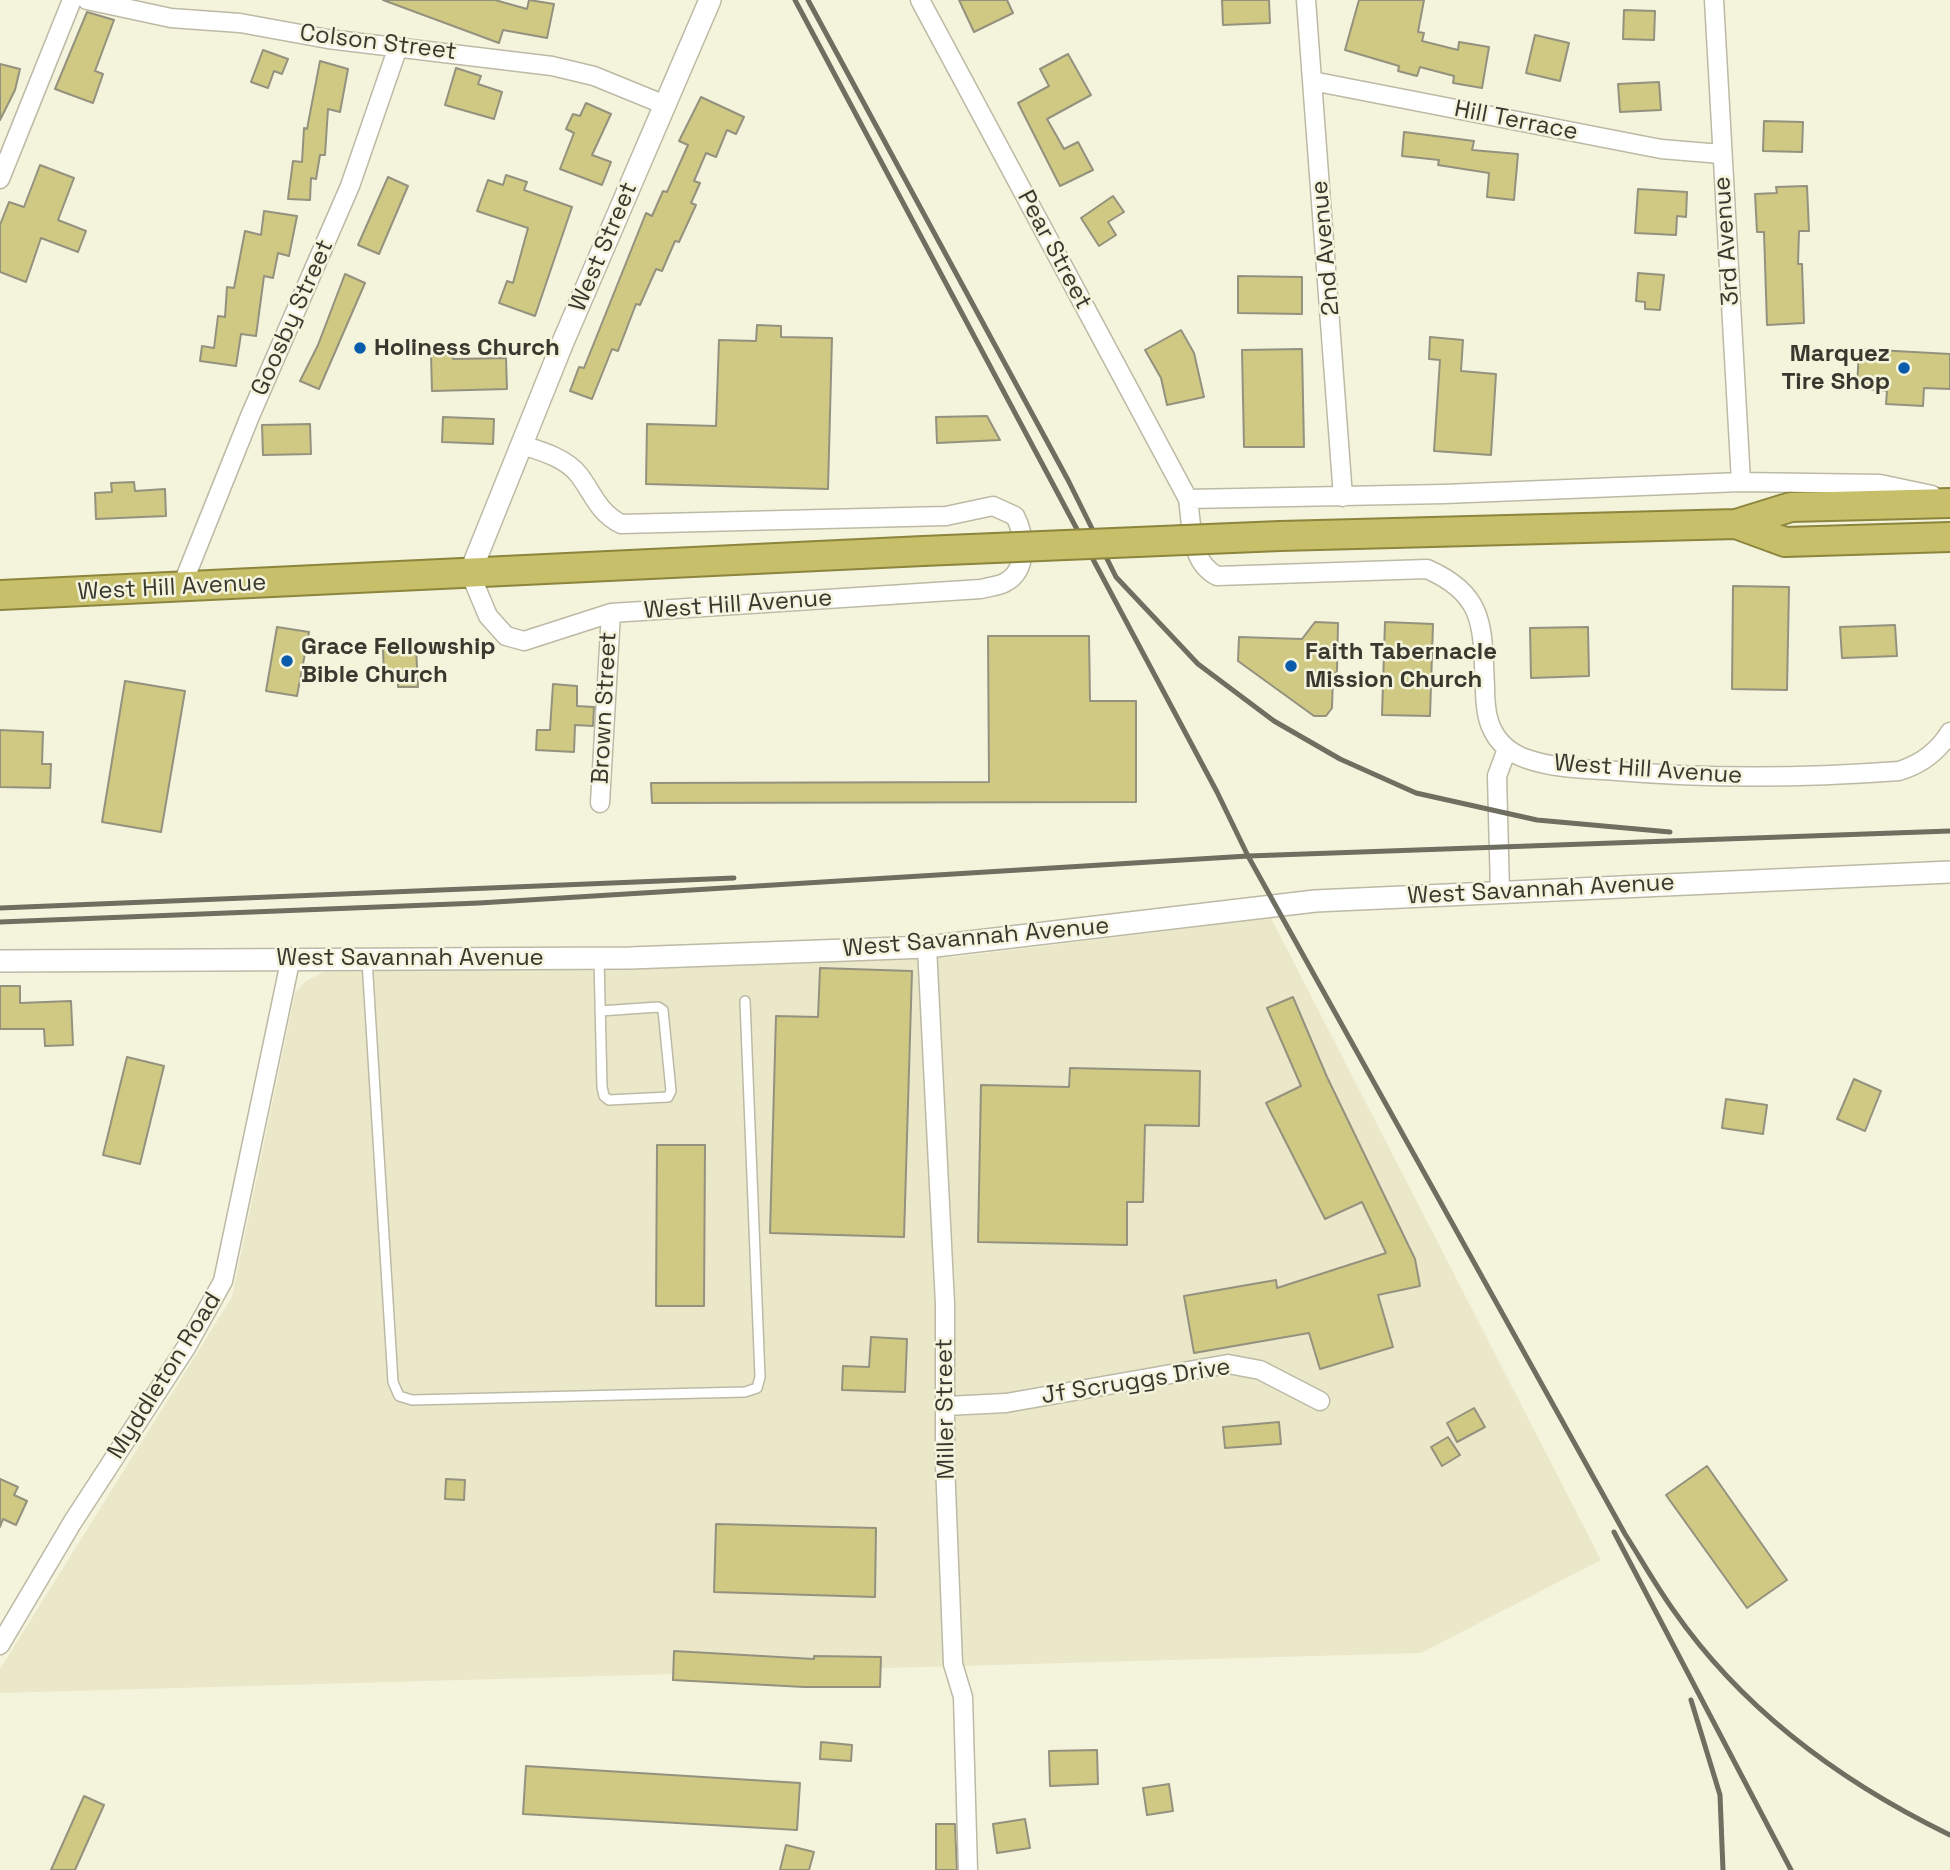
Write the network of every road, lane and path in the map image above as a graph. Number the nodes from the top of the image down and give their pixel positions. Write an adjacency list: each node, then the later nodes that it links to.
1 (72, 0): 11 (street)
2 (87, 0): 7 (street, Colson Street)
3 (710, 0): 9 (street, West Street)
4 (920, 0): 15 (street, Pear Street)
5 (1306, 0): 8 (street, 2nd Avenue)
6 (1714, 0): 10 (street, 3rd Avenue)
7 (398, 47): 9 (street, Colson Street); 20 (street, Goosby Street)
8 (1312, 81): 10 (street, Hill Terrace); 14 (street, 2nd Avenue)
9 (665, 105): 12 (street, West Street)
10 (1721, 155): 13 (street, 3rd Avenue)
11 (0, 179)
12 (522, 445): 19 (street, West Street); 22 (street, West Hill Avenue)
13 (1741, 482): 14 (street, West Hill Avenue); 16 (street, West Hill Avenue)
14 (1343, 497): 15 (street, West Hill Avenue)
15 (1188, 499): 24 (street)
16 (1950, 501): 17 (highway, West Hill Avenue)
17 (1736, 524): 18 (highway, West Hill Avenue); 19 (highway, West Hill Avenue, bridge)
18 (1950, 537)
19 (470, 573): 20 (highway, West Hill Avenue); 22 (street, West Hill Avenue)
20 (181, 587): 21 (highway, West Hill Avenue)
21 (0, 595)
22 (611, 613): 25 (street, Brown Street)
23 (1950, 732): 24 (street, West Hill Avenue)
24 (1507, 749): 27 (street)
25 (600, 803)
26 (1950, 872): 27 (street, West Savannah Avenue)
27 (1500, 892): 28 (street, West Savannah Avenue)
28 (927, 947): 31 (street, West Savannah Avenue); 36 (street, Miller Street)
29 (291, 957): 30 (street, West Savannah Avenue); 32 (street, West Savannah Avenue); 37 (street, Myddleton Road)
30 (367, 958): 31 (street, West Savannah Avenue); 33 (lane)
31 (598, 958): 34 (lane)
32 (0, 961)
33 (745, 1001)
34 (600, 1011): 34 (lane)
35 (1320, 1401): 36 (street, Jf Scruggs Drive)
36 (946, 1406): 38 (street, Miller Street)
37 (0, 1645)
38 (968, 1870)

